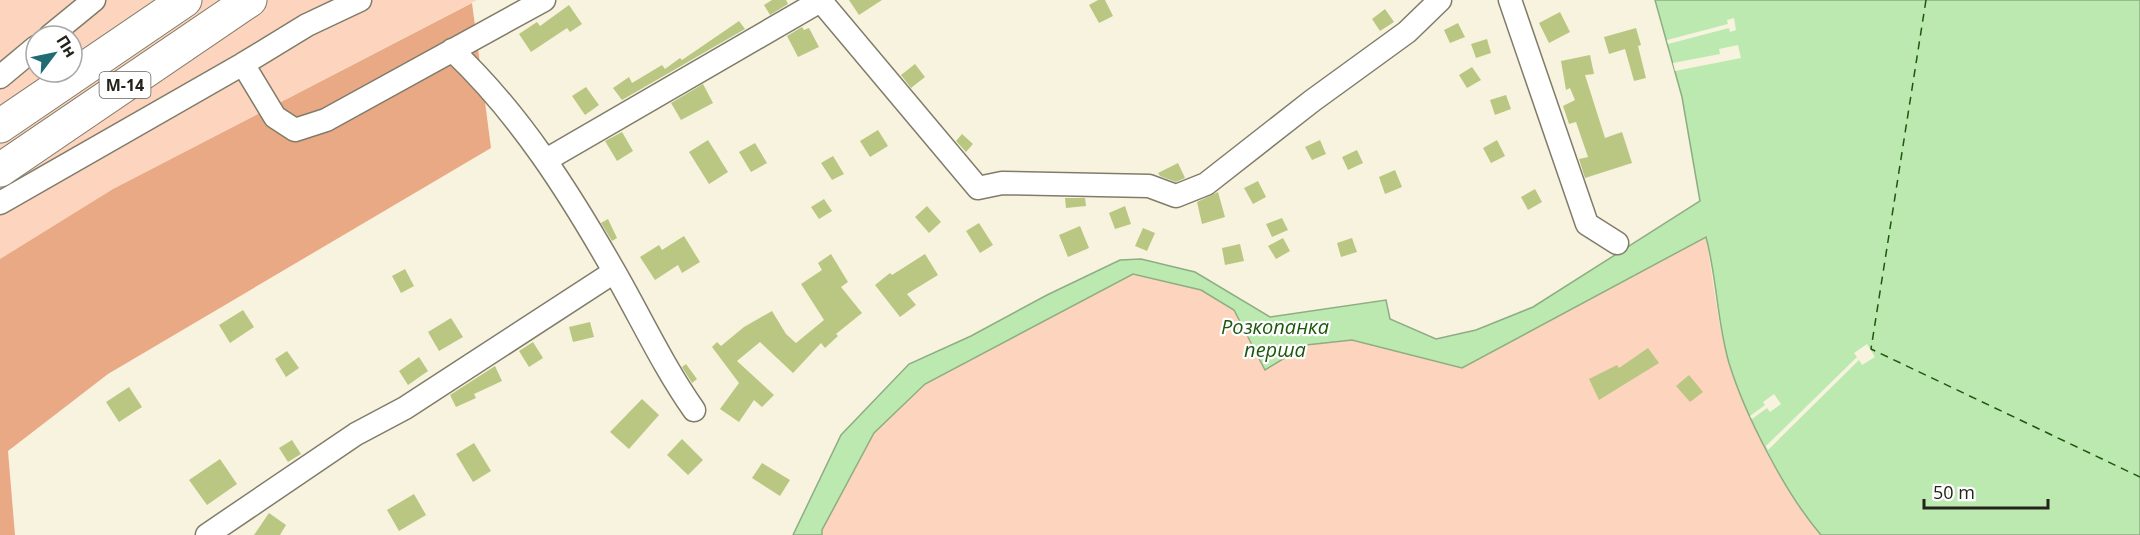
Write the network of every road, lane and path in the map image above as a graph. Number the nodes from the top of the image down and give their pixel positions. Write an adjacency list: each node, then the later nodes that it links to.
1 (94, 0): 9 (street)
2 (185, 0): 14 (highway, М-14)
3 (250, 0): 16 (highway, М-14)
4 (360, 0): 12 (street)
5 (544, 0): 10 (street)
6 (821, 0): 7 (street); 15 (street)
7 (1440, 0)
8 (1510, 0): 18 (street)
9 (65, 24)
10 (452, 50): 12 (street); 15 (street)
11 (24, 58): 13 (street)
12 (243, 64): 17 (street)
13 (0, 77)
14 (0, 126)
15 (546, 160): 19 (street)
16 (0, 170)
17 (0, 203)
18 (1617, 243)
19 (614, 272): 20 (street); 21 (street)
20 (694, 410)
21 (207, 535)

